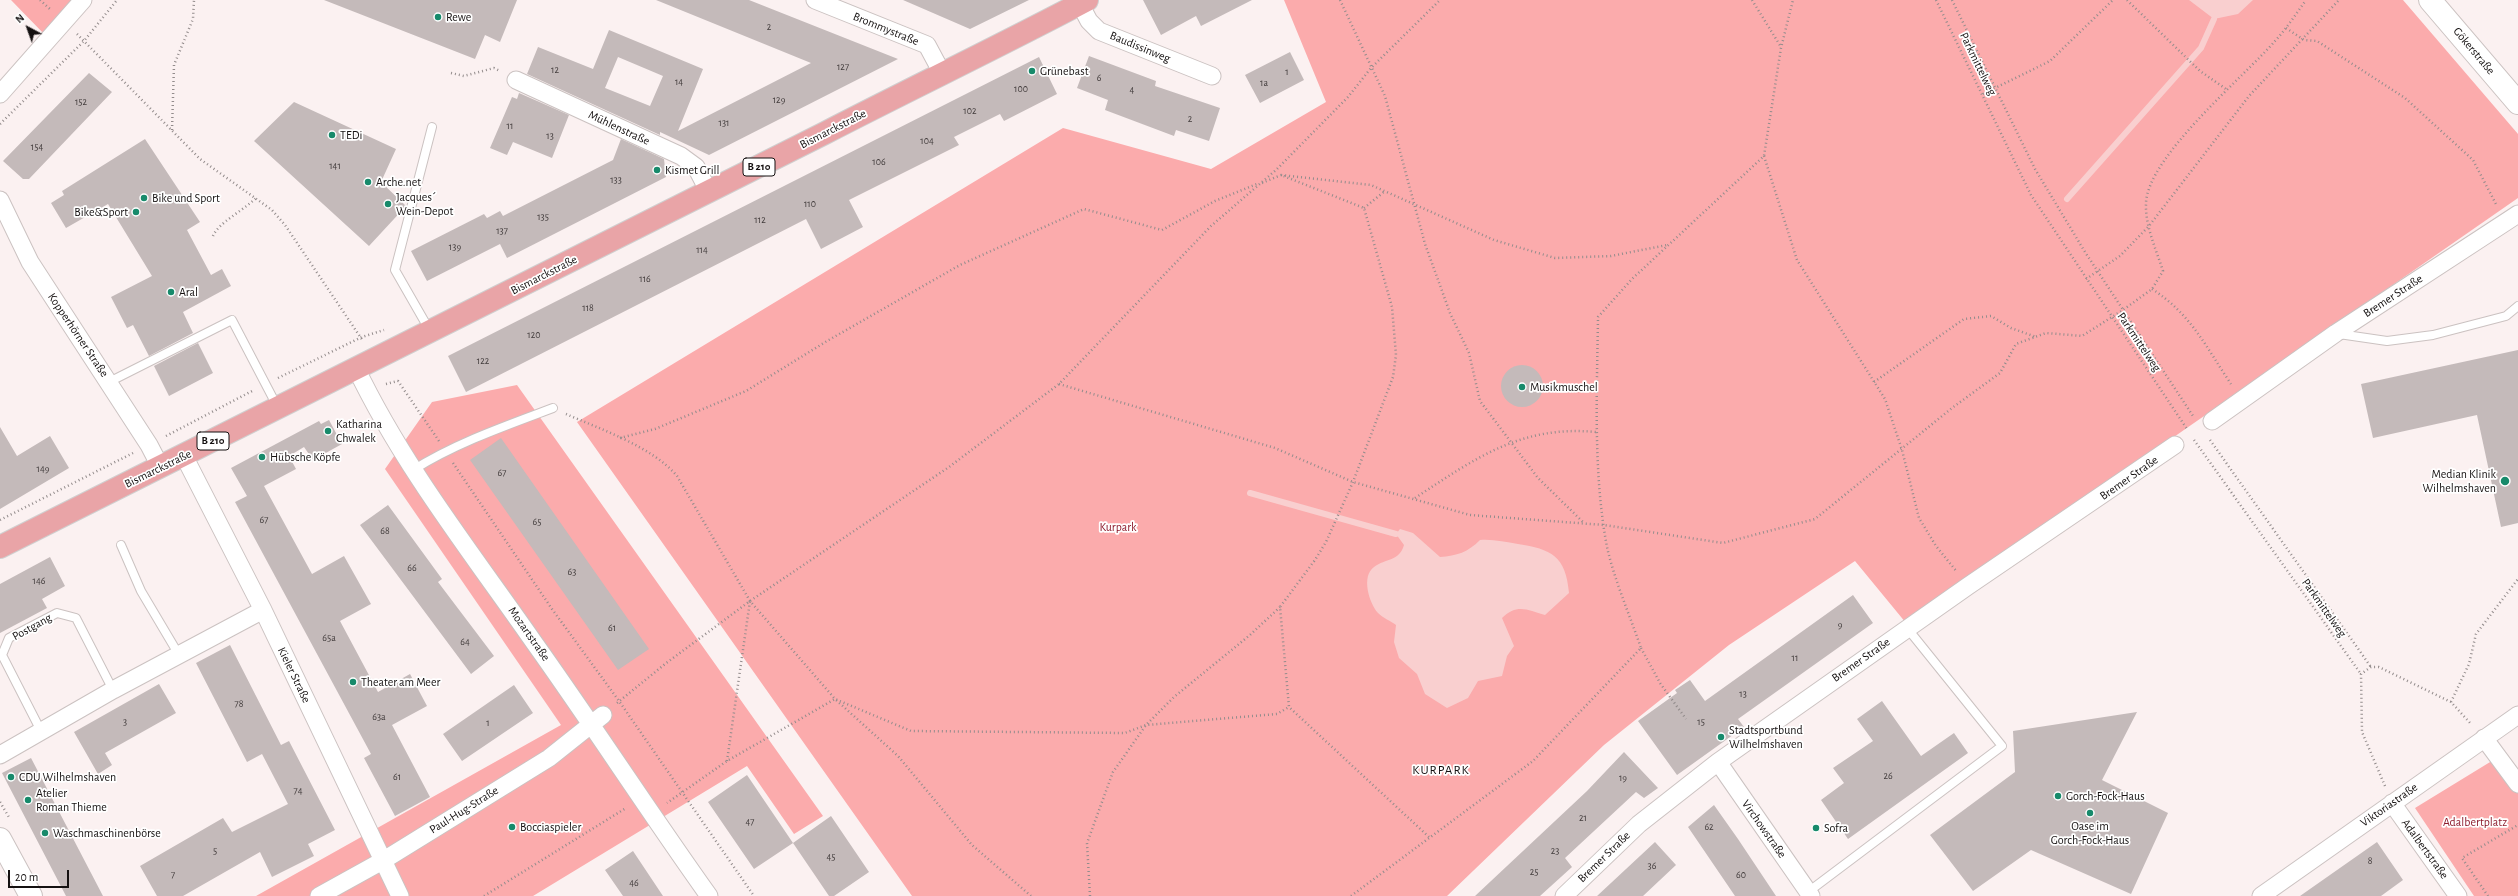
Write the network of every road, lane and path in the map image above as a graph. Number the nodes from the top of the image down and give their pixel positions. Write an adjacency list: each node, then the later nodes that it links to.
1 (83, 0): 17 (street)
2 (117, 0): 20 (path)
3 (194, 0): 34 (path)
4 (815, 0): 24 (street, Brommystraße)
5 (1340, 0): 22 (path)
6 (1440, 0): 22 (path)
7 (1752, 0): 21 (path)
8 (1793, 0): 21 (path)
9 (1936, 0): 30 (path, Parkmittelweg)
10 (1952, 0): 27 (path, Parkmittelweg)
11 (2113, 0): 27 (path)
12 (2127, 0): 28 (path)
13 (2306, 0): 18 (path)
14 (2339, 0): 19 (path)
15 (2430, 0): 31 (main road, Gökerstraße)
16 (1083, 2): 24 (main road, Bismarckstraße / B 210); 25 (street, Baudissinweg)
17 (65, 23): 20 (path); 29 (street)
18 (2286, 28): 19 (path); 28 (path)
19 (2304, 40): 44 (path); 45 (path)
20 (84, 41): 32 (path); 34 (path)
21 (1781, 48): 35 (path)
22 (1371, 68): 37 (path); 42 (path)
23 (451, 73): 26 (path)
24 (942, 73): 39 (main road, Bismarckstraße / B 210)
25 (1212, 76)
26 (516, 80): 39 (street, Mühlenstraße)
27 (1996, 89): 30 (path); 48 (path, Parkmittelweg)
28 (2226, 89): 45 (path)
29 (0, 94)
30 (1983, 94): 49 (path, Parkmittelweg)
31 (2518, 103)
32 (0, 124)
33 (432, 128): 54 (lane)
34 (172, 130): 40 (path)
35 (1764, 156): 47 (path); 59 (path)
36 (1281, 176): 37 (path); 38 (path); 43 (path)
37 (1260, 183): 61 (path); 67 (path)
38 (1385, 190): 42 (path); 43 (path)
39 (708, 192): 54 (main road, Bismarckstraße / B 210)
40 (256, 198): 46 (path); 57 (path)
41 (0, 200): 58 (street, Kopperhörner Straße)
42 (1414, 203): 47 (path); 68 (path)
43 (1364, 208): 75 (path)
44 (2512, 218): 55 (street, Bremer Straße)
45 (2149, 226): 48 (path); 50 (path)
46 (213, 236)
47 (1667, 245): 66 (path)
48 (2098, 271): 49 (path); 52 (path, Parkmittelweg)
49 (2086, 279): 53 (path, Parkmittelweg)
50 (2152, 289): 52 (path); 62 (path)
51 (2518, 306): 55 (lane)
52 (2123, 310): 53 (path); 65 (path, Parkmittelweg)
53 (2111, 318): 56 (path); 90 (path, Parkmittelweg)
54 (430, 332): 57 (main road, Bismarckstraße / B 210)
55 (2336, 333): 62 (street, Bremer Straße)
56 (2037, 337): 59 (path); 70 (path)
57 (365, 364): 63 (main road, Bismarckstraße / B 210); 74 (street, Mozartstraße)
58 (109, 382): 63 (lane); 73 (street, Kopperhörner Straße)
59 (1874, 382): 70 (path)
60 (386, 384): 71 (path)
61 (1059, 384): 75 (path); 83 (path)
62 (2241, 400): 65 (street, Bremer Straße)
63 (277, 407): 72 (main road, Bismarckstraße / B 210)
64 (552, 408): 67 (path); 71 (lane)
65 (2205, 426): 89 (path, Parkmittelweg)
66 (1596, 432): 68 (path); 78 (path)
67 (620, 438): 83 (path)
68 (1509, 442): 76 (path); 77 (path)
69 (2175, 445): 82 (street, Bremer Straße)
70 (1902, 450): 78 (path); 82 (path)
71 (446, 452): 74 (lane); 93 (path)
72 (184, 456): 73 (main road, Bismarckstraße / B 210); 85 (street, Kieler Straße)
73 (161, 468): 80 (main road, Bismarckstraße / B 210)
74 (412, 470): 97 (street, Mozartstraße)
75 (1353, 482): 76 (path); 84 (path)
76 (1415, 498): 77 (path)
77 (1584, 523): 78 (path)
78 (1604, 525): 87 (path)
79 (121, 545): 88 (lane)
80 (0, 547)
81 (2518, 579): 94 (path)
82 (1968, 586): 86 (street, Bremer Straße)
83 (750, 601): 92 (path); 93 (path); 103 (path)
84 (1280, 607): 95 (path); 99 (path)
85 (263, 610): 88 (street); 113 (street, Kieler Straße)
86 (1907, 628): 104 (street, Bremer Straße); 114 (lane)
87 (1641, 648): 98 (path); 111 (path)
88 (179, 655): 91 (street)
89 (2371, 667): 90 (path); 94 (path)
90 (2361, 674): 108 (path)
91 (113, 690): 100 (street); 100 (lane, Postgang)
92 (835, 698): 99 (path); 103 (path); 121 (path)
93 (620, 701): 97 (path); 106 (path)
94 (2451, 702): 101 (path)
95 (1289, 707): 99 (path); 111 (path)
96 (2518, 715): 101 (street, Viktoriastraße)
97 (597, 719): 107 (street, Mozartstraße); 113 (street, Paul-Hug-Straße)
98 (1686, 719)
99 (1146, 725): 122 (path)
100 (41, 731): 102 (street)
101 (2484, 738): 105 (street); 108 (street, Viktoriastraße)
102 (0, 755)
103 (727, 761): 106 (path)
104 (1718, 762): 114 (street, Virchowstraße); 124 (street, Bremer Straße)
105 (2518, 784)
106 (682, 794): 109 (path); 120 (path)
107 (642, 798): 118 (path); 119 (street, Mozartstraße)
108 (2392, 803): 125 (street, Viktoriastraße); 126 (street, Adalbertstraße)
109 (665, 805)
110 (2518, 825): 127 (path)
111 (1429, 837): 123 (path)
112 (0, 839): 115 (main road)
113 (384, 860): 116 (street, Paul-Hug-Straße); 117 (street, Kieler Straße)
114 (1809, 894)
115 (31, 896)
116 (319, 896)
117 (400, 896)
118 (484, 896)
119 (709, 896)
120 (754, 896)
121 (1031, 896)
122 (1090, 896)
123 (1351, 896)
124 (1564, 896)
125 (2261, 896)
126 (2458, 896)
127 (2488, 896)

